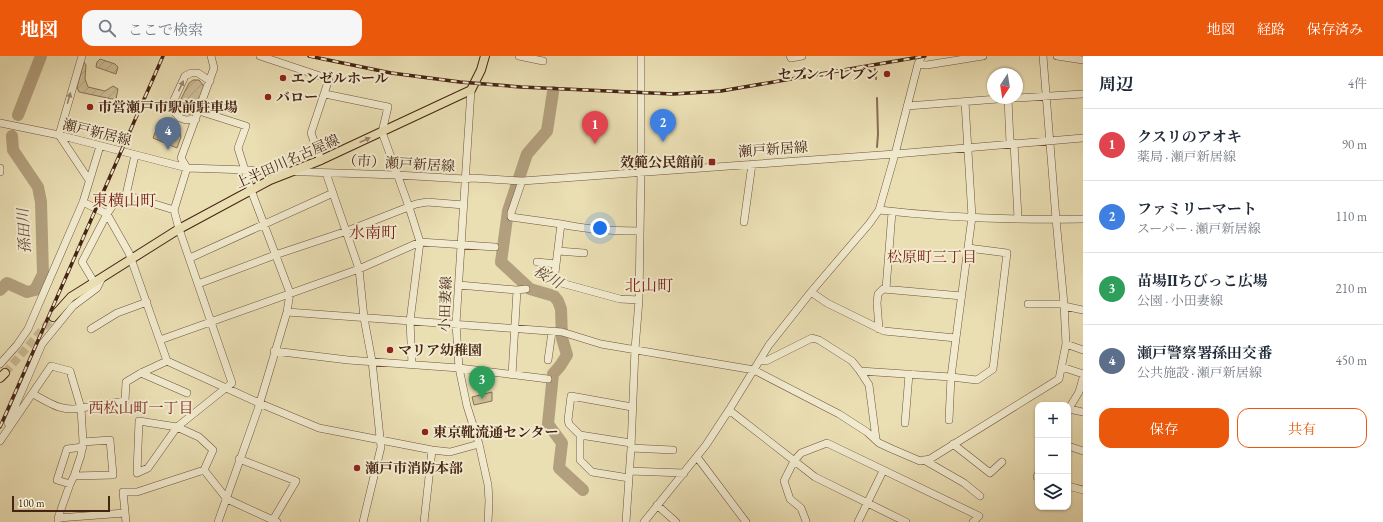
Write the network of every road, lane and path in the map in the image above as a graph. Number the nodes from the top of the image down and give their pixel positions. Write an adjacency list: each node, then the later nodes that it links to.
1 (82, 56): 30 (street, one-way to 1)
2 (211, 56): 16 (street)
3 (260, 56): 18 (street)
4 (485, 56): 17 (main road)
5 (519, 56): 14 (street)
6 (641, 56): 45 (street)
7 (790, 56): 8 (street)
8 (802, 56)
9 (922, 56): 15 (street)
10 (982, 56): 15 (street)
11 (1043, 56): 20 (street)
12 (1057, 56): 13 (street)
13 (1083, 60)
14 (543, 61)
15 (918, 64): 25 (street)
16 (210, 81): 26 (street); 27 (street, one-way to 16)
17 (471, 90): 29 (main road, 上半田川名古屋線); 48 (street, 小田妻線)
18 (324, 94): 29 (street); 38 (street)
19 (1083, 94): 20 (street)
20 (1046, 95): 21 (street); 32 (street)
21 (1023, 97)
22 (987, 100): 23 (street)
23 (965, 102): 25 (street); 35 (street)
24 (1009, 104): 33 (street)
25 (907, 106): 36 (street)
26 (199, 111): 27 (street); 42 (street)
27 (196, 119): 41 (street)
28 (0, 123): 30 (street, 瀬戸新居線)
29 (382, 132): 38 (main road, 上半田川名古屋線, one-way to 29); 47 (street)
30 (59, 135): 34 (street, 瀬戸新居線); 49 (street)
31 (1083, 138): 32 (street, 瀬戸新居線)
32 (1050, 141): 33 (street, 瀬戸新居線); 63 (street)
33 (1012, 143): 35 (street, 瀬戸新居線); 62 (street)
34 (100, 146): 37 (street, 瀬戸新居線); 49 (street)
35 (967, 147): 36 (street, 瀬戸新居線); 61 (street)
36 (895, 154): 39 (street, 瀬戸新居線); 58 (street)
37 (135, 155): 41 (street, 瀬戸新居線); 53 (street)
38 (321, 160): 44 (main road, 上半田川名古屋線)
39 (752, 164): 45 (street, 瀬戸新居線); 65 (street)
40 (0, 168): 43 (street)
41 (187, 168): 42 (street, （市）瀬戸新居線); 57 (street)
42 (245, 170): 44 (street, （市）瀬戸新居線); 51 (street)
43 (0, 172)
44 (290, 172): 46 (street, （市）瀬戸新居線); 51 (main road, 上半田川名古屋線)
45 (641, 172): 50 (street, 瀬戸新居線); 70 (street)
46 (326, 173): 47 (street, （市）瀬戸新居線); 52 (street)
47 (397, 175): 48 (street, （市）瀬戸新居線); 56 (street)
48 (465, 179): 50 (street, 瀬戸新居線); 55 (street, 小田妻線)
49 (89, 180): 54 (street)
50 (522, 181): 67 (street)
51 (251, 190): 66 (street); 68 (main road, 上半田川名古屋線)
52 (333, 193): 66 (street); 69 (street)
53 (126, 195): 57 (street); 60 (street)
54 (82, 202): 60 (street); 118 (street)
55 (464, 204): 56 (street); 72 (street, 小田妻線)
56 (409, 206): 69 (street); 71 (street)
57 (174, 210): 68 (street)
58 (879, 210): 59 (street); 90 (street)
59 (892, 212): 61 (street); 88 (street)
60 (107, 214): 78 (street); 84 (street)
61 (972, 217): 62 (street); 74 (street)
62 (1018, 218): 63 (street)
63 (1056, 219): 64 (street); 96 (street)
64 (1083, 219)
65 (744, 222)
66 (264, 223): 77 (street); 79 (street)
67 (561, 224): 70 (street); 75 (street)
68 (179, 229): 78 (main road, 上半田川名古屋線); 79 (street)
69 (347, 231): 77 (street); 82 (street)
70 (640, 231): 93 (street)
71 (420, 242): 72 (street); 82 (street); 101 (street)
72 (461, 245): 73 (street); 86 (street, 小田妻線)
73 (495, 247)
74 (968, 248): 92 (street); 128 (street)
75 (558, 251): 76 (street); 81 (street)
76 (584, 253)
77 (274, 255): 85 (street); 91 (street)
78 (132, 258): 83 (main road, 上半田川名古屋線); 94 (street)
79 (190, 258): 85 (street)
80 (537, 262): 81 (street)
81 (556, 264): 93 (street)
82 (359, 269): 91 (street); 100 (street)
83 (102, 278): 84 (main road, 上半田川名古屋線); 140 (street)
84 (94, 282): 99 (main road, 上半田川名古屋線)
85 (198, 284): 102 (street)
86 (459, 285): 89 (street); 103 (street, 小田妻線)
87 (526, 289): 89 (street)
88 (886, 289): 92 (street); 104 (street)
89 (517, 290): 106 (street)
90 (810, 292): 104 (street); 117 (street)
91 (290, 293): 98 (street); 102 (street)
92 (962, 296): 108 (street)
93 (639, 300): 111 (street)
94 (147, 302): 105 (street); 109 (street)
95 (1028, 304): 96 (street)
96 (1064, 305): 97 (street); 110 (street)
97 (1083, 310)
98 (287, 312): 100 (street); 113 (street)
99 (53, 317)
100 (364, 318): 101 (street); 116 (street)
101 (410, 320): 103 (street); 119 (street)
102 (212, 321): 109 (street); 131 (street)
103 (456, 324): 106 (street); 121 (street, 小田妻線)
104 (879, 328): 108 (street)
105 (91, 329)
106 (515, 329): 107 (street); 127 (street)
107 (552, 332): 111 (street); 114 (street)
108 (956, 338): 128 (street)
109 (160, 340): 115 (street)
110 (1066, 344): 112 (street); 120 (street)
111 (635, 349): 122 (street); 136 (street)
112 (1083, 350)
113 (274, 351): 116 (street); 134 (street)
114 (548, 360)
115 (167, 361): 124 (street); 131 (street)
116 (372, 361): 119 (street); 148 (street)
117 (760, 361): 122 (street); 123 (street)
118 (0, 364)
119 (412, 364): 121 (street)
120 (1062, 367): 126 (street); 150 (street)
121 (459, 368): 127 (street); 149 (street, 小田妻線)
122 (754, 370): 139 (street); 146 (street)
123 (860, 371): 125 (street); 146 (street)
124 (140, 373): 132 (street); 137 (street)
125 (909, 374): 128 (street); 143 (street)
126 (1083, 374)
127 (512, 375): 130 (street)
128 (951, 377): 142 (street)
129 (1083, 378): 135 (street)
130 (548, 379)
131 (226, 388): 134 (street); 144 (street)
132 (187, 393)
133 (33, 394): 137 (street); 137 (street); 140 (street)
134 (259, 403): 148 (street); 158 (street)
135 (1071, 406)
136 (632, 407): 145 (street); 152 (street)
137 (81, 408): 151 (street)
138 (1071, 409): 141 (street)
139 (729, 410): 157 (street); 160 (street)
140 (16, 412): 147 (street)
141 (1083, 412)
142 (949, 420)
143 (905, 423)
144 (177, 427): 144 (street); 162 (street)
145 (580, 435): 152 (street); 165 (street)
146 (876, 439): 159 (street)
147 (0, 440)
148 (380, 440): 154 (street); 179 (street)
149 (479, 444): 154 (street); 181 (street, 小田妻線)
150 (953, 444): 159 (street); 161 (street)
151 (83, 445): 166 (street); 166 (street); 167 (street)
152 (631, 446): 155 (street); 165 (street)
153 (1071, 447): 156 (street)
154 (432, 450): 180 (street)
155 (673, 450)
156 (1083, 451)
157 (698, 456): 164 (street); 185 (street)
158 (239, 459): 171 (street); 176 (street)
159 (924, 460): 170 (street)
160 (794, 462): 163 (street); 172 (street); 186 (street)
161 (1002, 462)
162 (204, 470): 171 (street); 174 (street)
163 (883, 471): 172 (street); 189 (street)
164 (684, 473): 165 (street); 173 (street)
165 (629, 475): 182 (street)
166 (74, 476): 167 (street)
167 (70, 484): 175 (street)
168 (1071, 487): 169 (street)
169 (1083, 490)
170 (980, 496)
171 (226, 499): 176 (street); 178 (street)
172 (868, 502): 187 (street); 188 (street)
173 (657, 506): 183 (street); 184 (street)
174 (125, 513): 175 (street); 177 (street)
175 (58, 520)
176 (275, 521)
177 (126, 522)
178 (218, 522)
179 (363, 522)
180 (424, 522)
181 (488, 522)
182 (626, 522)
183 (644, 522)
184 (676, 522)
185 (746, 522)
186 (806, 522)
187 (858, 522)
188 (906, 522)
189 (973, 522)

